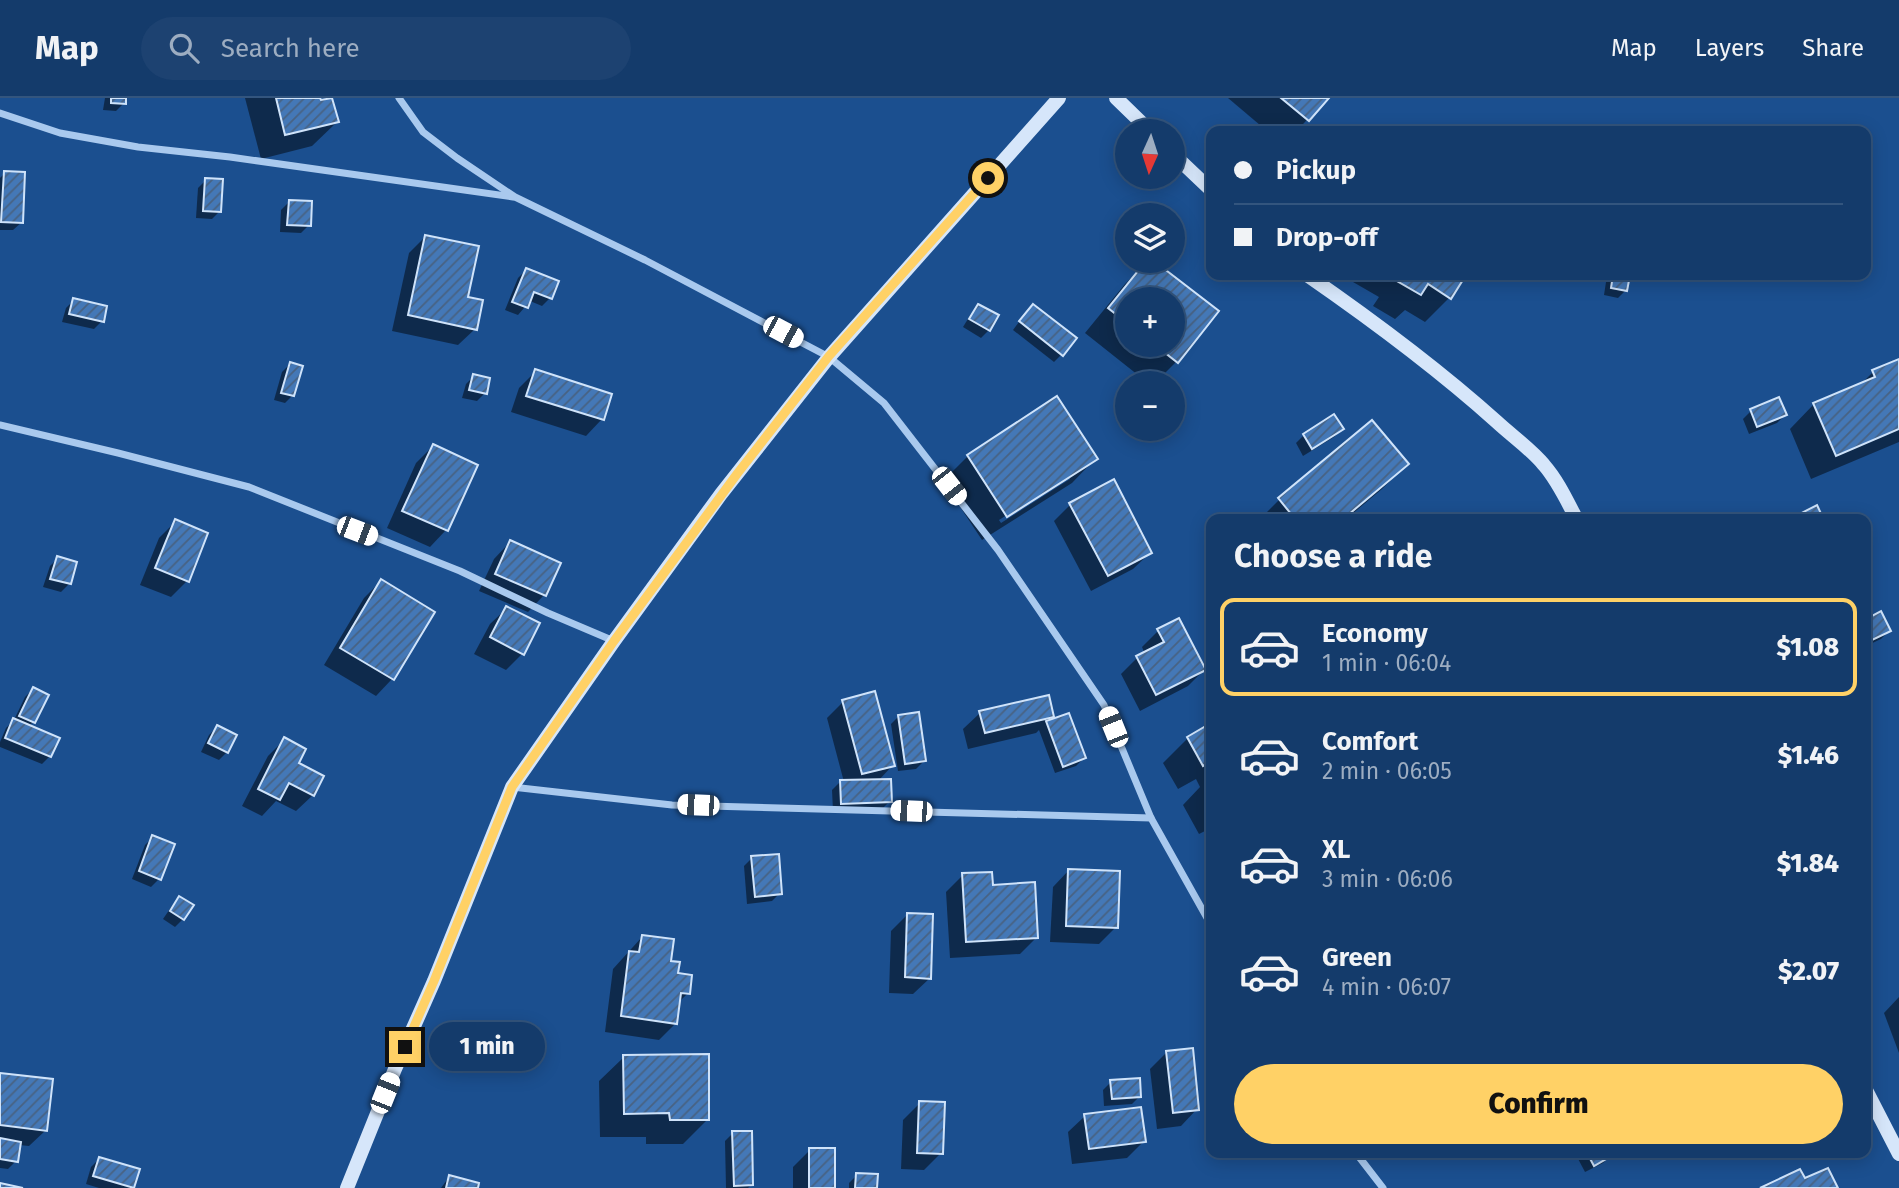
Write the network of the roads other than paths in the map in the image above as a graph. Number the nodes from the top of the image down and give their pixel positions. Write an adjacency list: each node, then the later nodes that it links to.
1 (399, 98): 8 (street)
2 (1059, 98): 10 (main road)
3 (1116, 98): 5 (main road)
4 (0, 113): 8 (street)
5 (1138, 119)
6 (1185, 165): 7 (main road)
7 (1206, 185)
8 (515, 197): 10 (street)
9 (1314, 280): 12 (main road)
10 (829, 356): 13 (main road); 15 (street)
11 (0, 425): 13 (street)
12 (1574, 514)
13 (614, 641): 14 (main road)
14 (512, 787): 15 (street); 20 (main road)
15 (1151, 818): 16 (street)
16 (1206, 916)
17 (1871, 1100): 18 (main road)
18 (1899, 1154)
19 (1360, 1158): 21 (street)
20 (347, 1188)
21 (1383, 1188)

